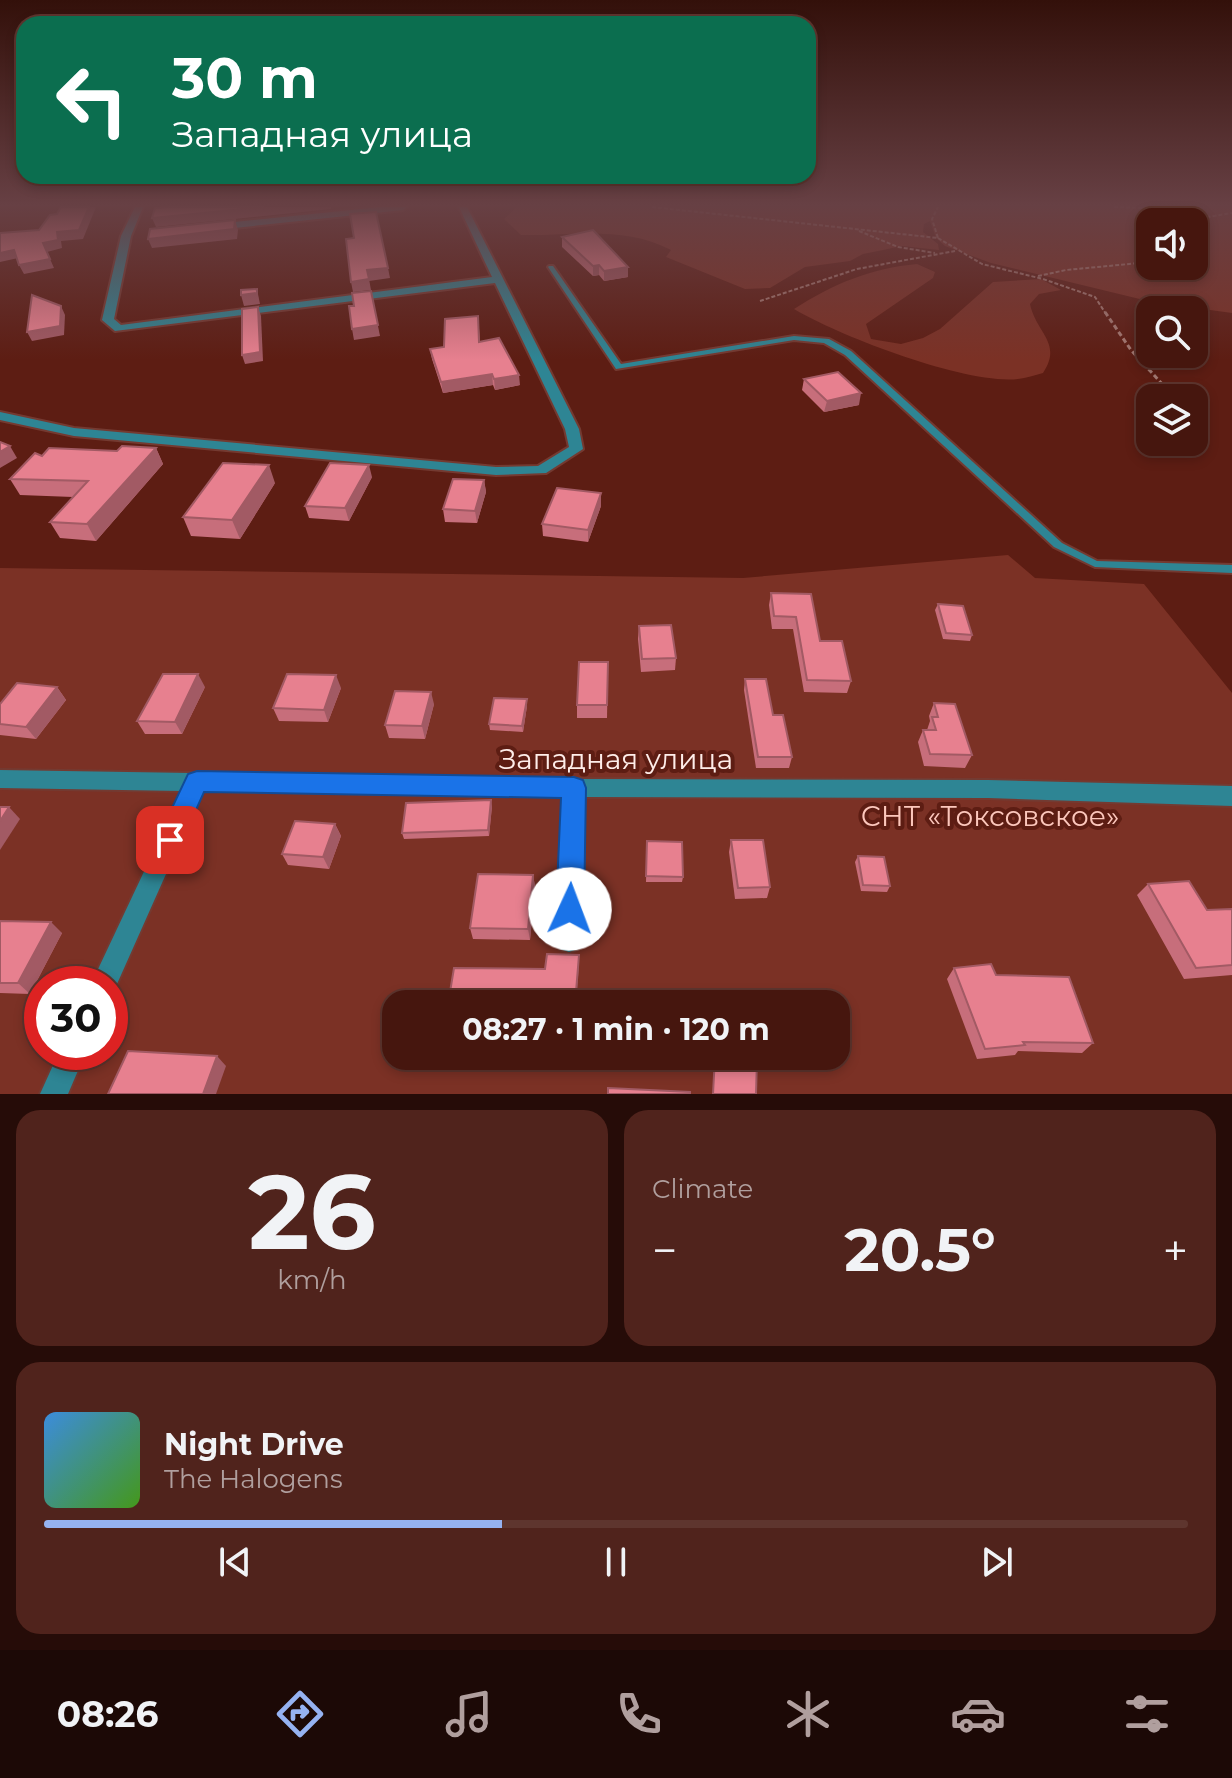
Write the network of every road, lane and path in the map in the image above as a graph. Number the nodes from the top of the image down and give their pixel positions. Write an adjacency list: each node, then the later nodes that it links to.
1 (121, 258): 8 (street)
2 (489, 258): 8 (street)
3 (912, 258): 9 (path)
4 (972, 258): 7 (path)
5 (1136, 266): 7 (path)
6 (551, 267): 12 (lane)
7 (1036, 277): 10 (path)
8 (500, 279): 11 (street)
9 (760, 301)
10 (1162, 384)
11 (0, 416)
12 (1232, 569)
13 (0, 779): 14 (street, Западная улица)
14 (197, 782): 15 (street, Западная улица); 18 (street)
15 (574, 788): 16 (street, Западная улица); 17 (street)
16 (1232, 796)
17 (569, 940)
18 (112, 966)
19 (65, 1070): 20 (street)
20 (54, 1094)

